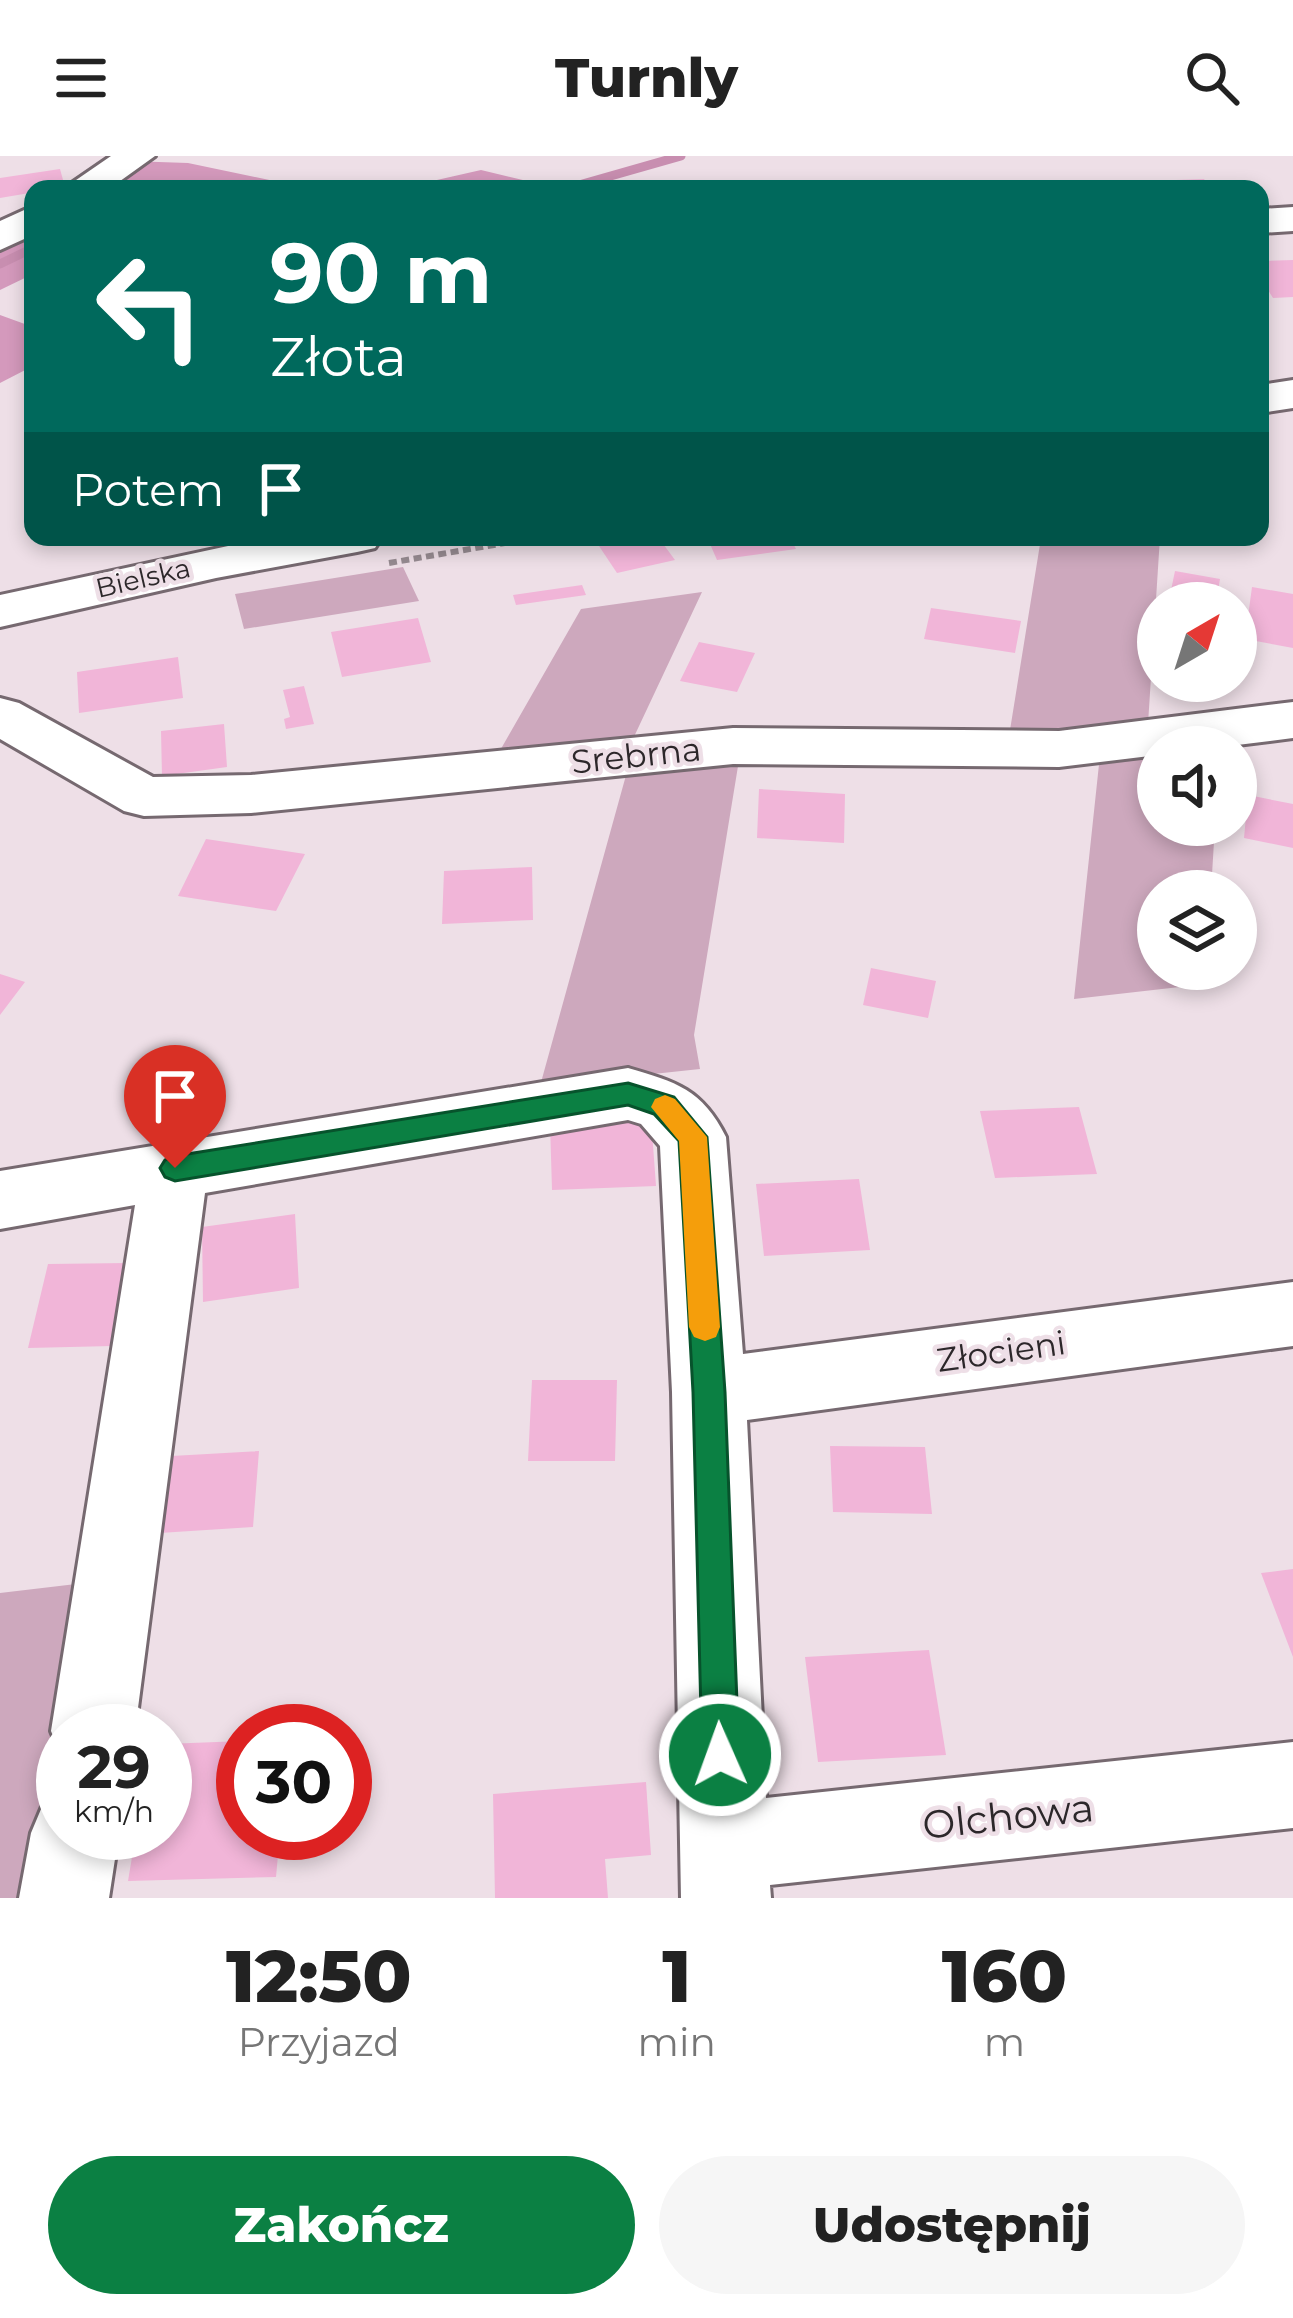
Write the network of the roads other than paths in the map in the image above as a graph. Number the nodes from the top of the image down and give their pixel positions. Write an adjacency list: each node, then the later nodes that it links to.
1 (137, 156): 2 (street)
2 (97, 180)
3 (306, 546): 4 (main road, Bielska)
4 (0, 611)
5 (0, 716): 6 (street, Srebrna)
6 (1293, 720)
7 (175, 1168): 8 (street); 10 (street); 11 (street)
8 (0, 1200)
9 (1293, 1314): 10 (street, Złocieni)
10 (709, 1392): 14 (street)
11 (97, 1704)
12 (1293, 1785): 14 (street, Olchowa)
13 (70, 1860): 15 (street)
14 (724, 1872)
15 (64, 1898)

